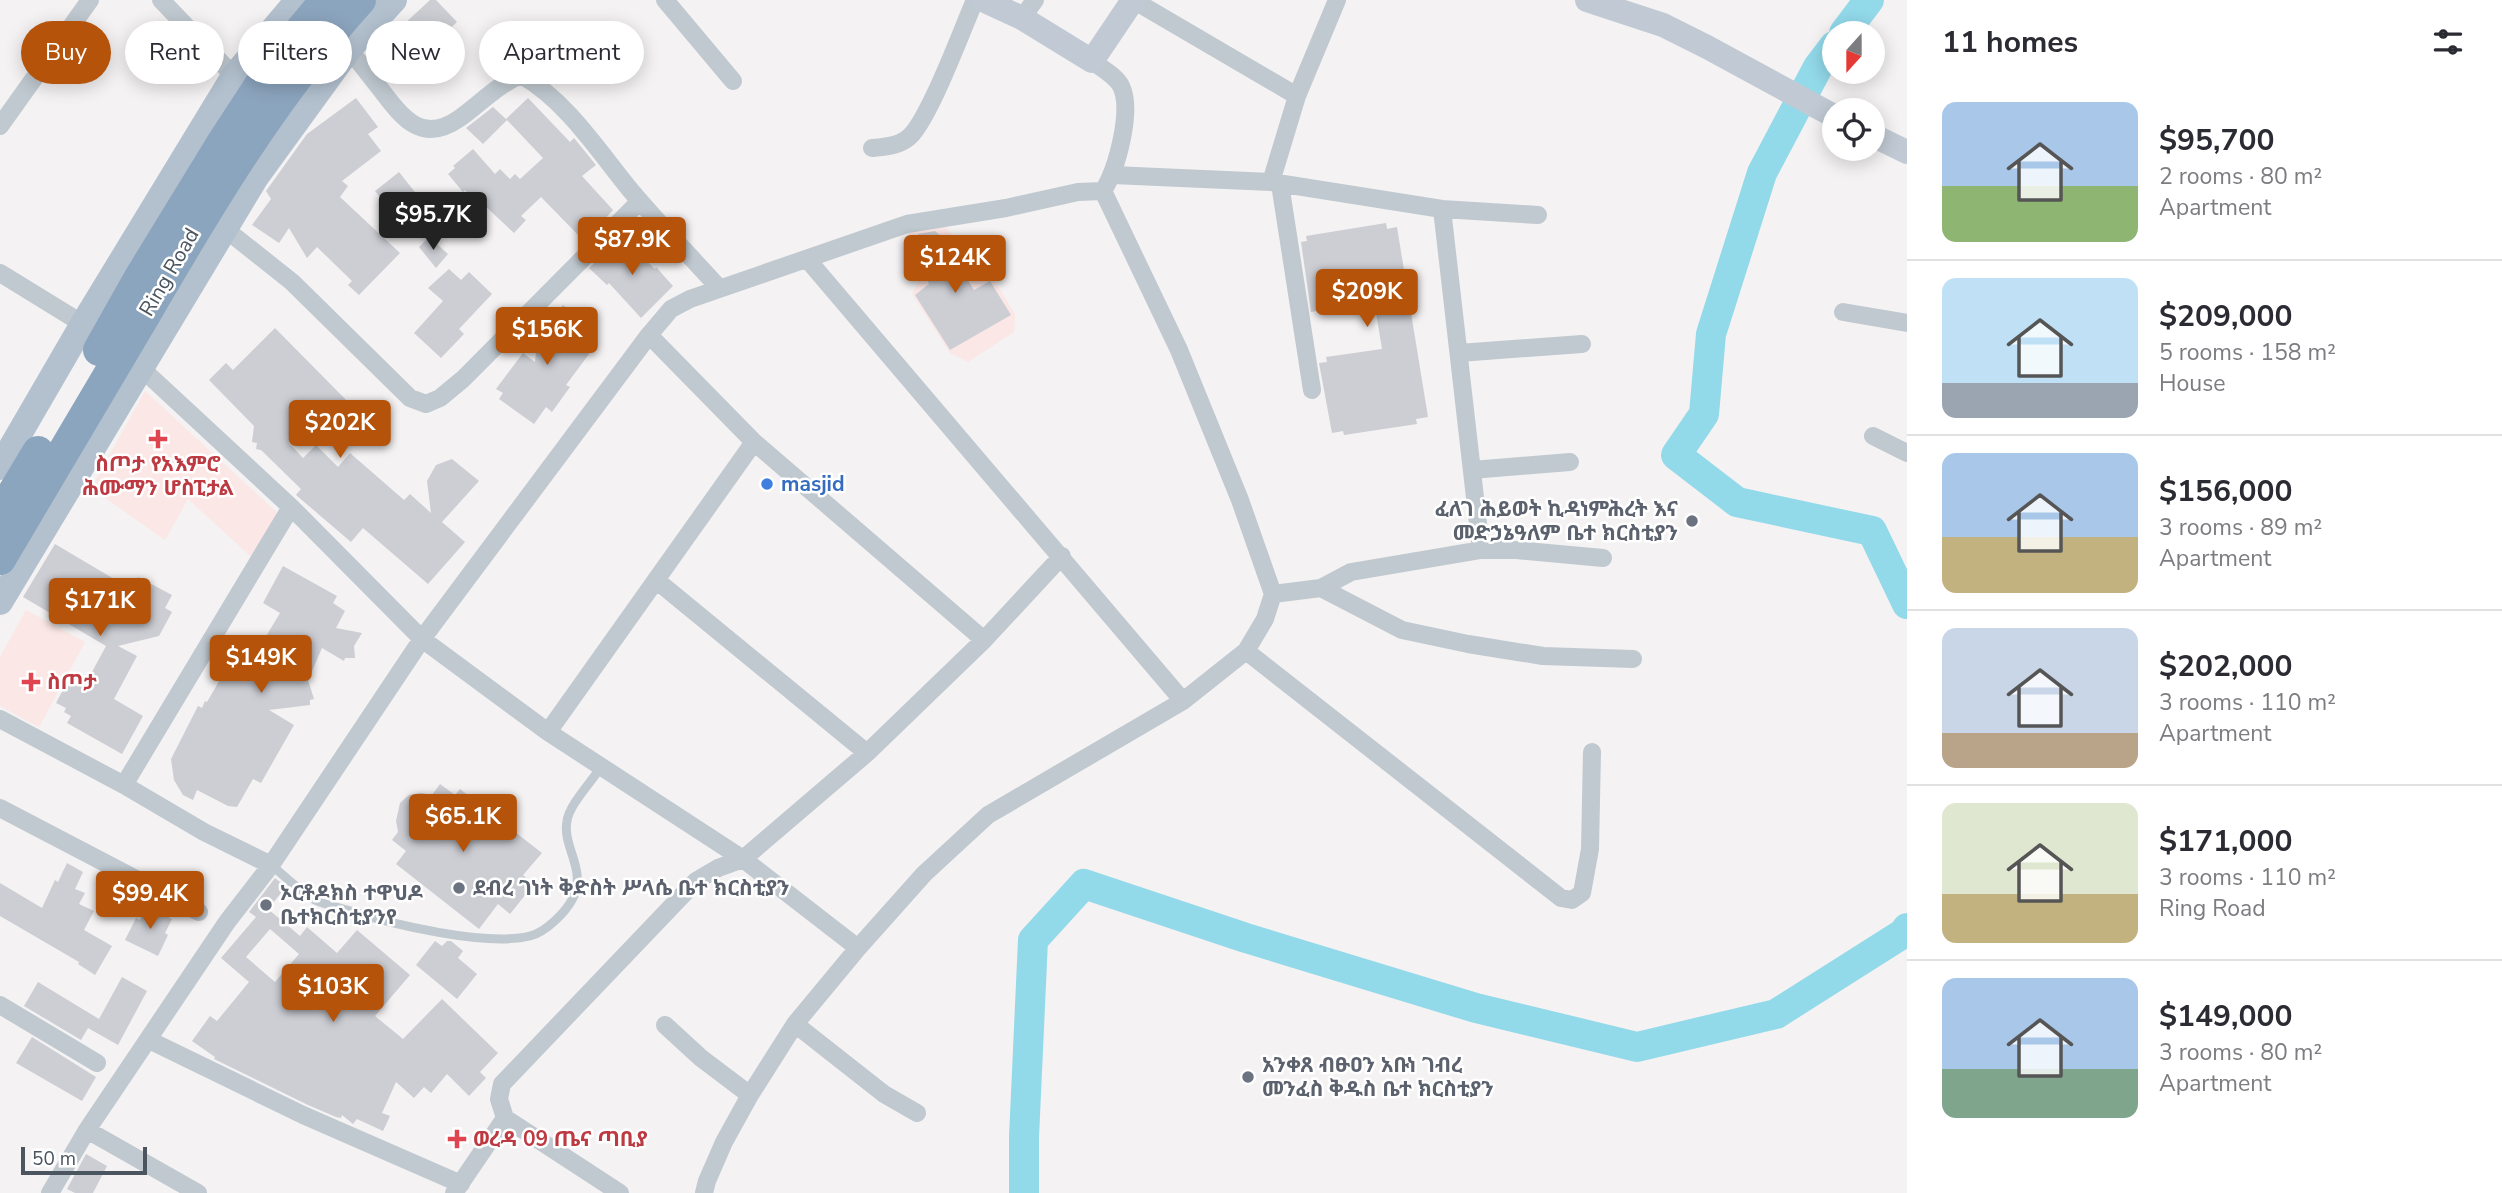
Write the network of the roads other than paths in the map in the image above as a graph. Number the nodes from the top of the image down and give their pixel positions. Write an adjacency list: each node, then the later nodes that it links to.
1 (90, 0): 22 (street)
2 (162, 0): 17 (street)
3 (298, 0): 17 (main road)
4 (326, 0): 49 (highway, Ring Road)
5 (360, 0): 53 (highway, Ring Road)
6 (394, 0): 14 (main road)
7 (664, 0): 18 (street)
8 (975, 0): 23 (street)
9 (983, 0): 13 (street)
10 (1133, 0): 16 (street); 20 (street)
11 (1338, 0): 20 (street)
12 (1587, 0): 21 (street)
13 (1029, 9): 16 (street)
14 (352, 46)
15 (352, 53): 27 (street)
16 (1092, 61): 24 (street)
17 (234, 76): 36 (main road)
18 (733, 80)
19 (324, 84): 30 (main road)
20 (1297, 96): 25 (street)
21 (1822, 109)
22 (0, 126)
23 (872, 148)
24 (1113, 175): 25 (street); 26 (street)
25 (1275, 183): 28 (street); 41 (street)
26 (1103, 191): 31 (street); 56 (street)
27 (640, 201): 30 (street); 33 (street)
28 (1441, 209): 29 (street); 39 (street)
29 (1538, 215)
30 (224, 228): 40 (main road)
31 (807, 259): 33 (street); 51 (street)
32 (0, 273): 36 (street)
33 (719, 288): 37 (street)
34 (1843, 312): 35 (street)
35 (1907, 323)
36 (83, 324): 46 (main road)
37 (649, 335): 43 (street); 58 (street)
38 (1582, 344): 39 (street)
39 (1459, 353): 47 (street)
40 (140, 367): 48 (street); 57 (main road)
41 (1312, 390)
42 (1872, 436): 44 (street)
43 (754, 442): 54 (street); 59 (street)
44 (1907, 453)
45 (1570, 462): 47 (street)
46 (0, 467)
47 (1472, 470): 50 (street)
48 (291, 507): 58 (street); 68 (street)
49 (0, 515)
50 (1481, 550): 52 (street); 55 (street)
51 (1062, 556): 59 (street); 62 (street)
52 (1603, 558)
53 (0, 559)
54 (656, 580): 64 (street); 66 (street)
55 (1321, 588): 56 (street); 61 (street)
56 (1273, 594): 60 (street)
57 (0, 602)
58 (422, 639): 64 (street); 71 (street)
59 (984, 640): 66 (street)
60 (1246, 651): 62 (street); 65 (street)
61 (1633, 659)
62 (1184, 701): 73 (street)
63 (0, 719): 68 (street)
64 (548, 732): 67 (street)
65 (1592, 752)
66 (867, 753): 70 (street)
67 (601, 767): 70 (street); 71 (lane)
68 (124, 785): 71 (street)
69 (0, 808): 72 (street)
70 (743, 859): 73 (street); 81 (street)
71 (271, 864): 77 (street)
72 (199, 912)
73 (858, 948): 75 (street)
74 (0, 1005): 78 (street)
75 (795, 1024): 79 (street); 80 (street)
76 (665, 1025): 79 (street)
77 (149, 1040): 82 (street); 83 (street)
78 (97, 1063)
79 (750, 1095): 87 (street)
80 (918, 1113)
81 (505, 1118): 83 (street); 86 (street)
82 (87, 1130): 84 (street); 85 (street)
83 (457, 1189)
84 (50, 1193)
85 (198, 1193)
86 (620, 1193)
87 (704, 1193)

